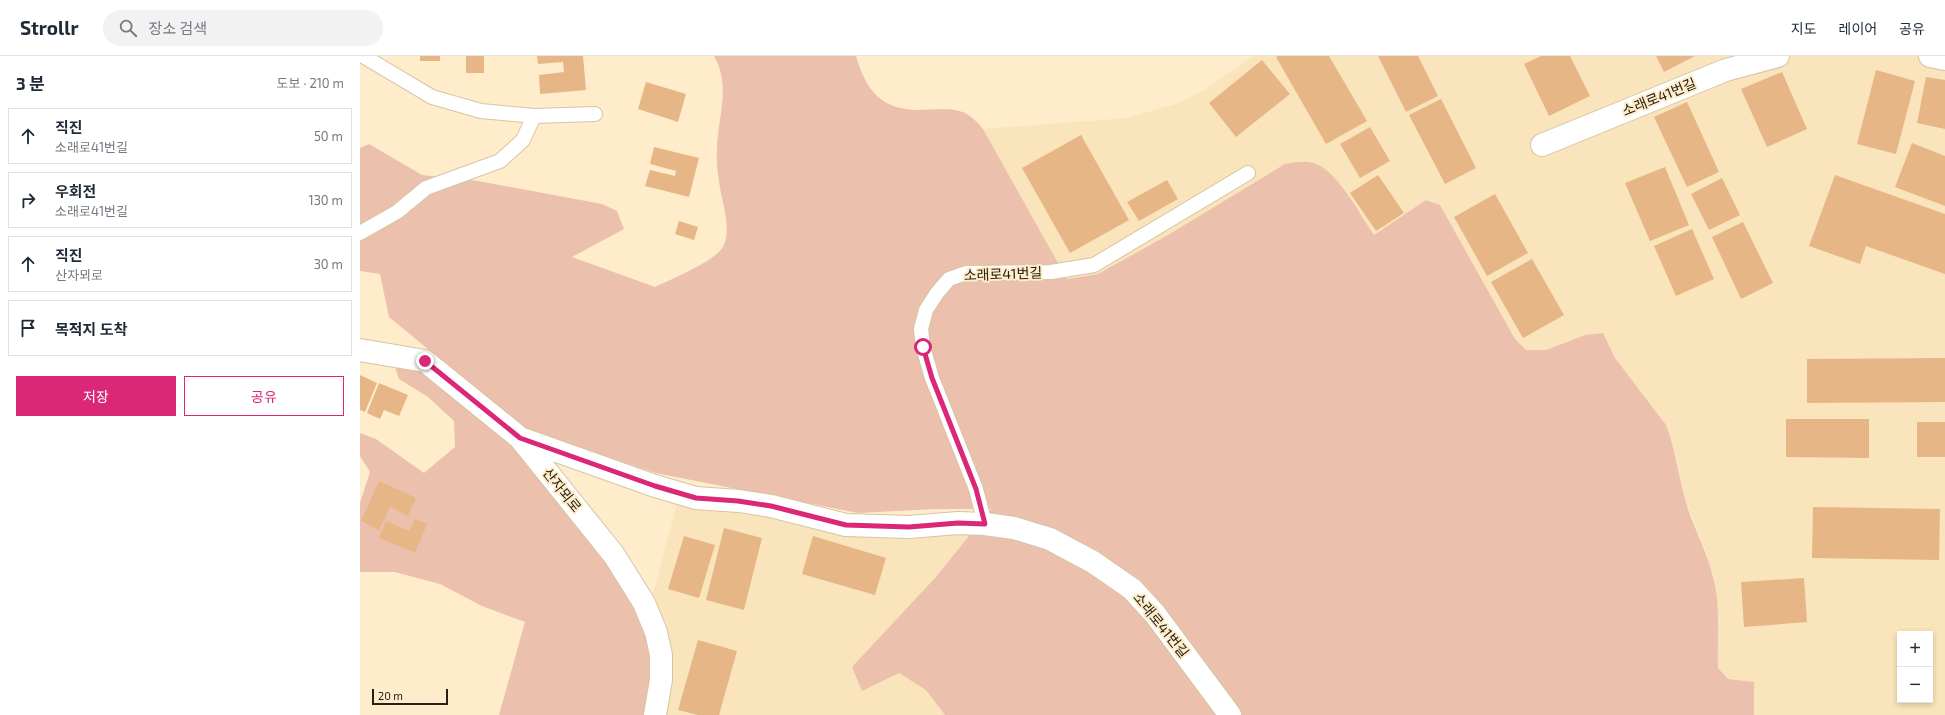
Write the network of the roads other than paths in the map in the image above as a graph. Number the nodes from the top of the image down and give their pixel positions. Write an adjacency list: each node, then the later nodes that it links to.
1 (363, 56): 6 (lane)
2 (1778, 56): 7 (street, 소래로41번길)
3 (1930, 56): 4 (street)
4 (1945, 59)
5 (595, 114): 6 (lane)
6 (534, 116): 9 (lane)
7 (1542, 145)
8 (1248, 173): 12 (lane, 소래로41번길)
9 (360, 233)
10 (360, 350): 11 (street, 산자뫼로)
11 (520, 438): 12 (street, 소래로41번길); 13 (street, 산자뫼로)
12 (985, 524): 14 (street, 소래로41번길)
13 (655, 715)
14 (1230, 715)

